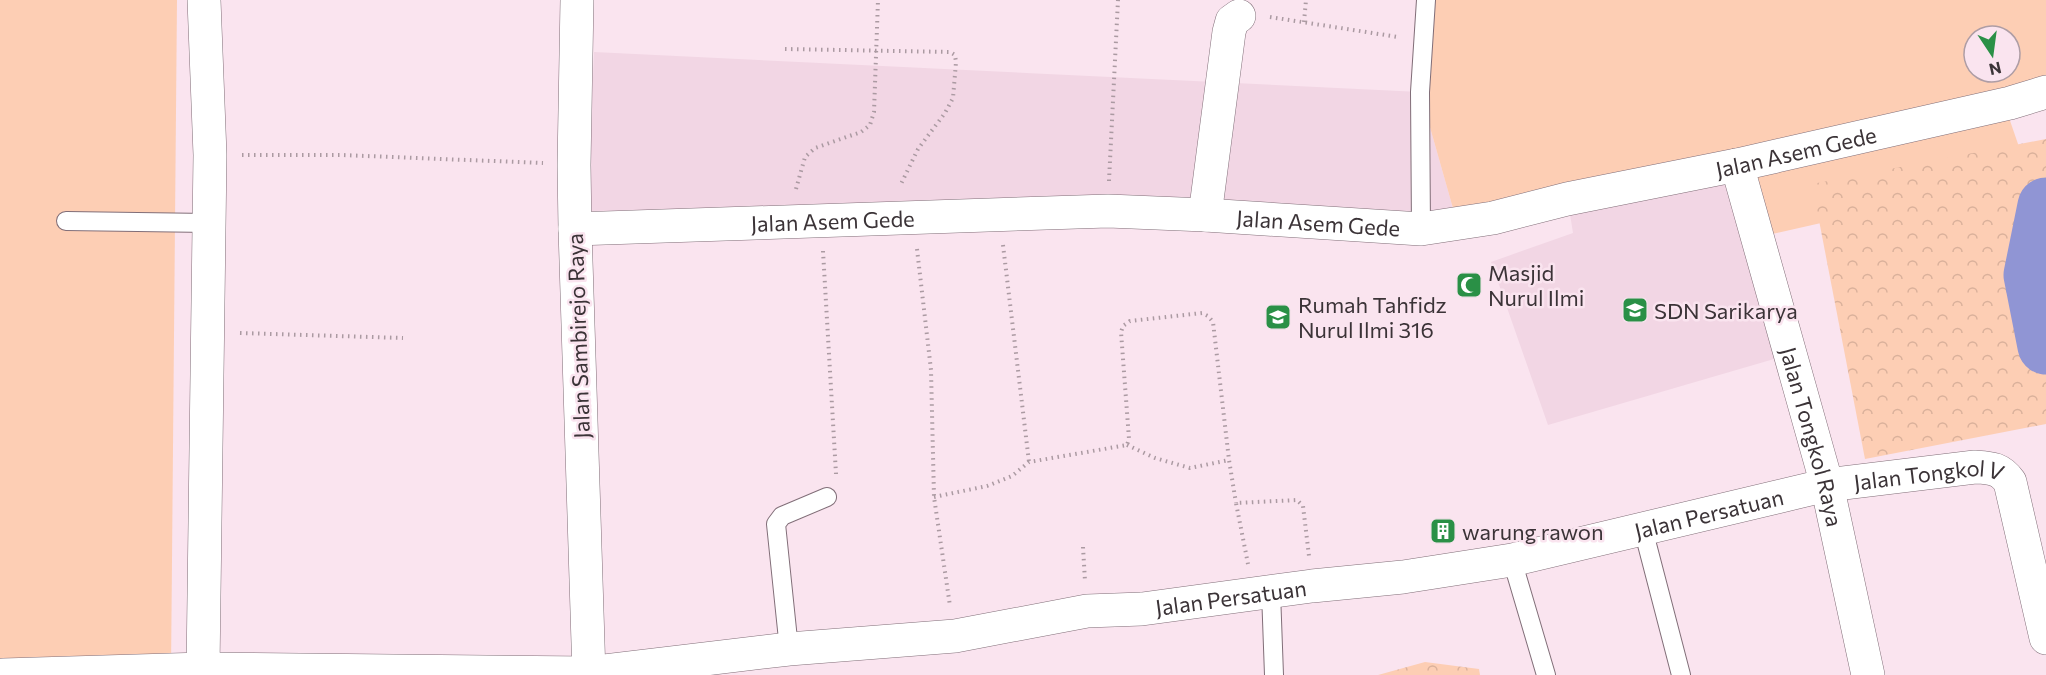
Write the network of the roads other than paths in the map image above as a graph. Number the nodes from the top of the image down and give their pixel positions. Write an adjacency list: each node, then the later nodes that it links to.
1 (204, 0): 9 (street)
2 (577, 0): 10 (street, Jalan Sambirejo Raya)
3 (1426, 0): 11 (lane)
4 (1239, 16): 7 (street)
5 (2046, 92): 6 (street, Jalan Asem Gede)
6 (1737, 165): 11 (street, Jalan Asem Gede); 12 (street, Jalan Tongkol Raya)
7 (1205, 215): 10 (street, Jalan Asem Gede); 11 (street, Jalan Asem Gede)
8 (66, 221): 9 (lane)
9 (209, 223): 20 (street)
10 (575, 229): 22 (street, Jalan Sambirejo Raya)
11 (1421, 229)
12 (1827, 485): 14 (street, Jalan Persatuan); 16 (street, Jalan Tongkol V); 27 (street, Jalan Tongkol Raya)
13 (827, 497): 19 (lane)
14 (1643, 529): 15 (street, Jalan Persatuan); 26 (lane)
15 (1512, 560): 17 (street, Jalan Persatuan); 25 (lane)
16 (2039, 576): 18 (street, Jalan Tongkol V)
17 (1262, 593): 19 (street, Jalan Persatuan); 24 (lane)
18 (2046, 638)
19 (789, 649): 22 (street, Jalan Persatuan)
20 (203, 669): 21 (street, Jalan Persatuan); 23 (street, Jalan Persatuan)
21 (322, 672): 22 (street, Jalan Persatuan)
22 (589, 674)
23 (3, 675)
24 (1274, 675)
25 (1546, 675)
26 (1681, 675)
27 (1868, 675)

